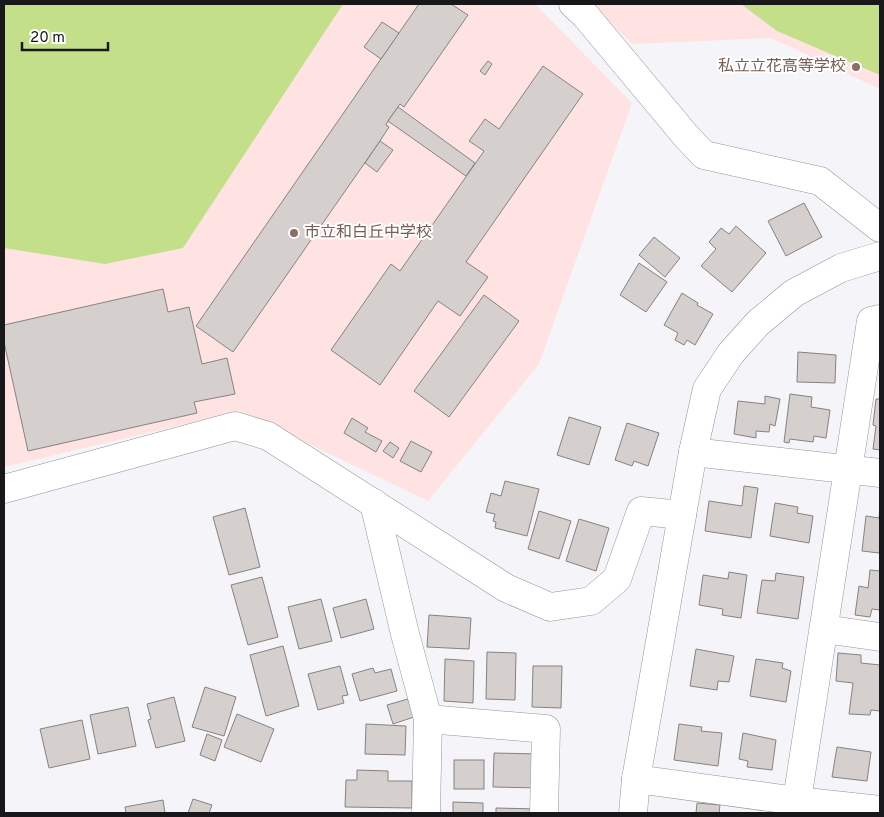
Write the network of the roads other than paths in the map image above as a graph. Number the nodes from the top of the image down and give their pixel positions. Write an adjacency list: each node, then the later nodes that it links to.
1 (573, 4): 2 (street)
2 (880, 228)
3 (880, 256): 5 (street)
4 (880, 319): 6 (street)
5 (693, 452): 6 (street); 10 (street)
6 (847, 470): 7 (street); 11 (street)
7 (880, 473)
8 (4, 489): 9 (street)
9 (374, 503): 10 (street); 13 (street)
10 (682, 515): 14 (street)
11 (824, 629): 12 (street); 15 (street)
12 (880, 637)
13 (428, 719): 17 (street); 18 (street)
14 (636, 779): 15 (street); 19 (street)
15 (796, 807): 16 (street)
16 (880, 810)
17 (426, 813)
18 (544, 813)
19 (633, 813)

